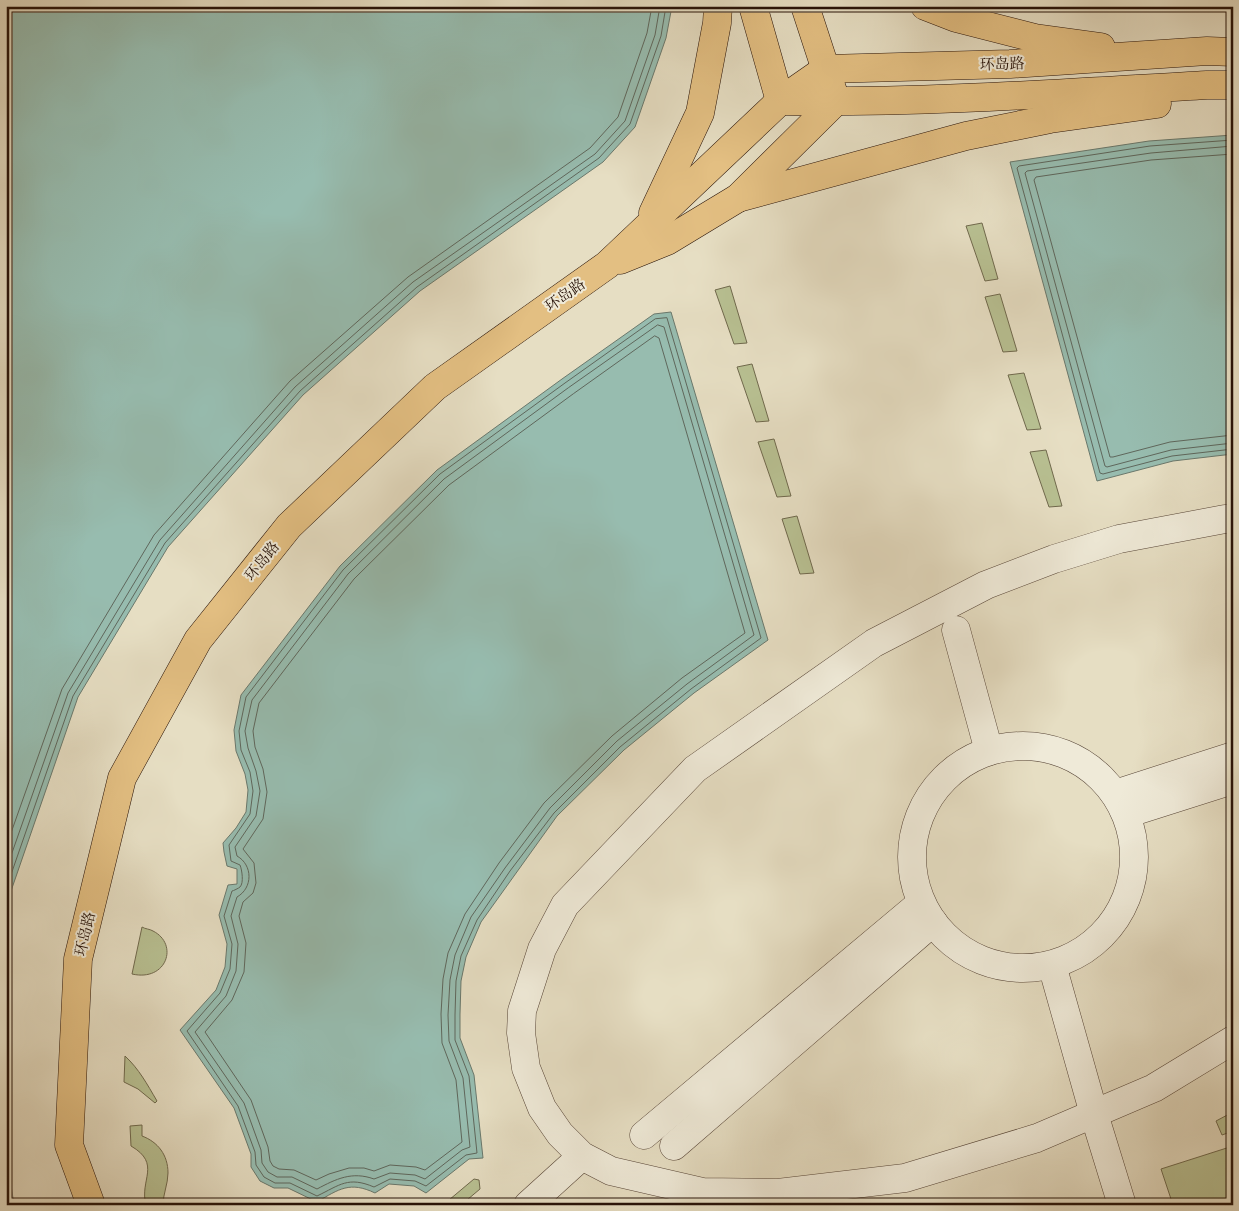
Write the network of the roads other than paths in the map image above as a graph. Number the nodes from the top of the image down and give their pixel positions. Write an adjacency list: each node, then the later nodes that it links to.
1 (718, 6): 12 (main road)
2 (753, 6): 9 (main road)
3 (805, 6): 6 (main road)
4 (925, 6): 5 (main road)
5 (1220, 52): 6 (main road, 环岛路)
6 (826, 69): 9 (main road, 环岛路); 10 (main road)
7 (1233, 85): 10 (main road)
8 (1233, 94): 11 (main road)
9 (780, 101): 10 (main road); 12 (main road, 环岛路)
10 (836, 102): 11 (main road)
11 (738, 198): 13 (main road)
12 (645, 229): 13 (main road, 环岛路)
13 (607, 265): 27 (main road, 环岛路)
14 (1233, 519): 26 (street)
15 (956, 630): 16 (street)
16 (989, 752): 19 (street); 20 (street)
17 (1233, 756): 19 (street)
18 (1233, 780): 19 (street)
19 (1121, 804): 21 (street)
20 (927, 913): 21 (street); 24 (street); 25 (street)
21 (1052, 965): 23 (street)
22 (1233, 1040): 23 (street)
23 (1094, 1114): 26 (street); 29 (street)
24 (644, 1134)
25 (674, 1146)
26 (582, 1156): 28 (street)
27 (91, 1205)
28 (528, 1205)
29 (1122, 1205)

